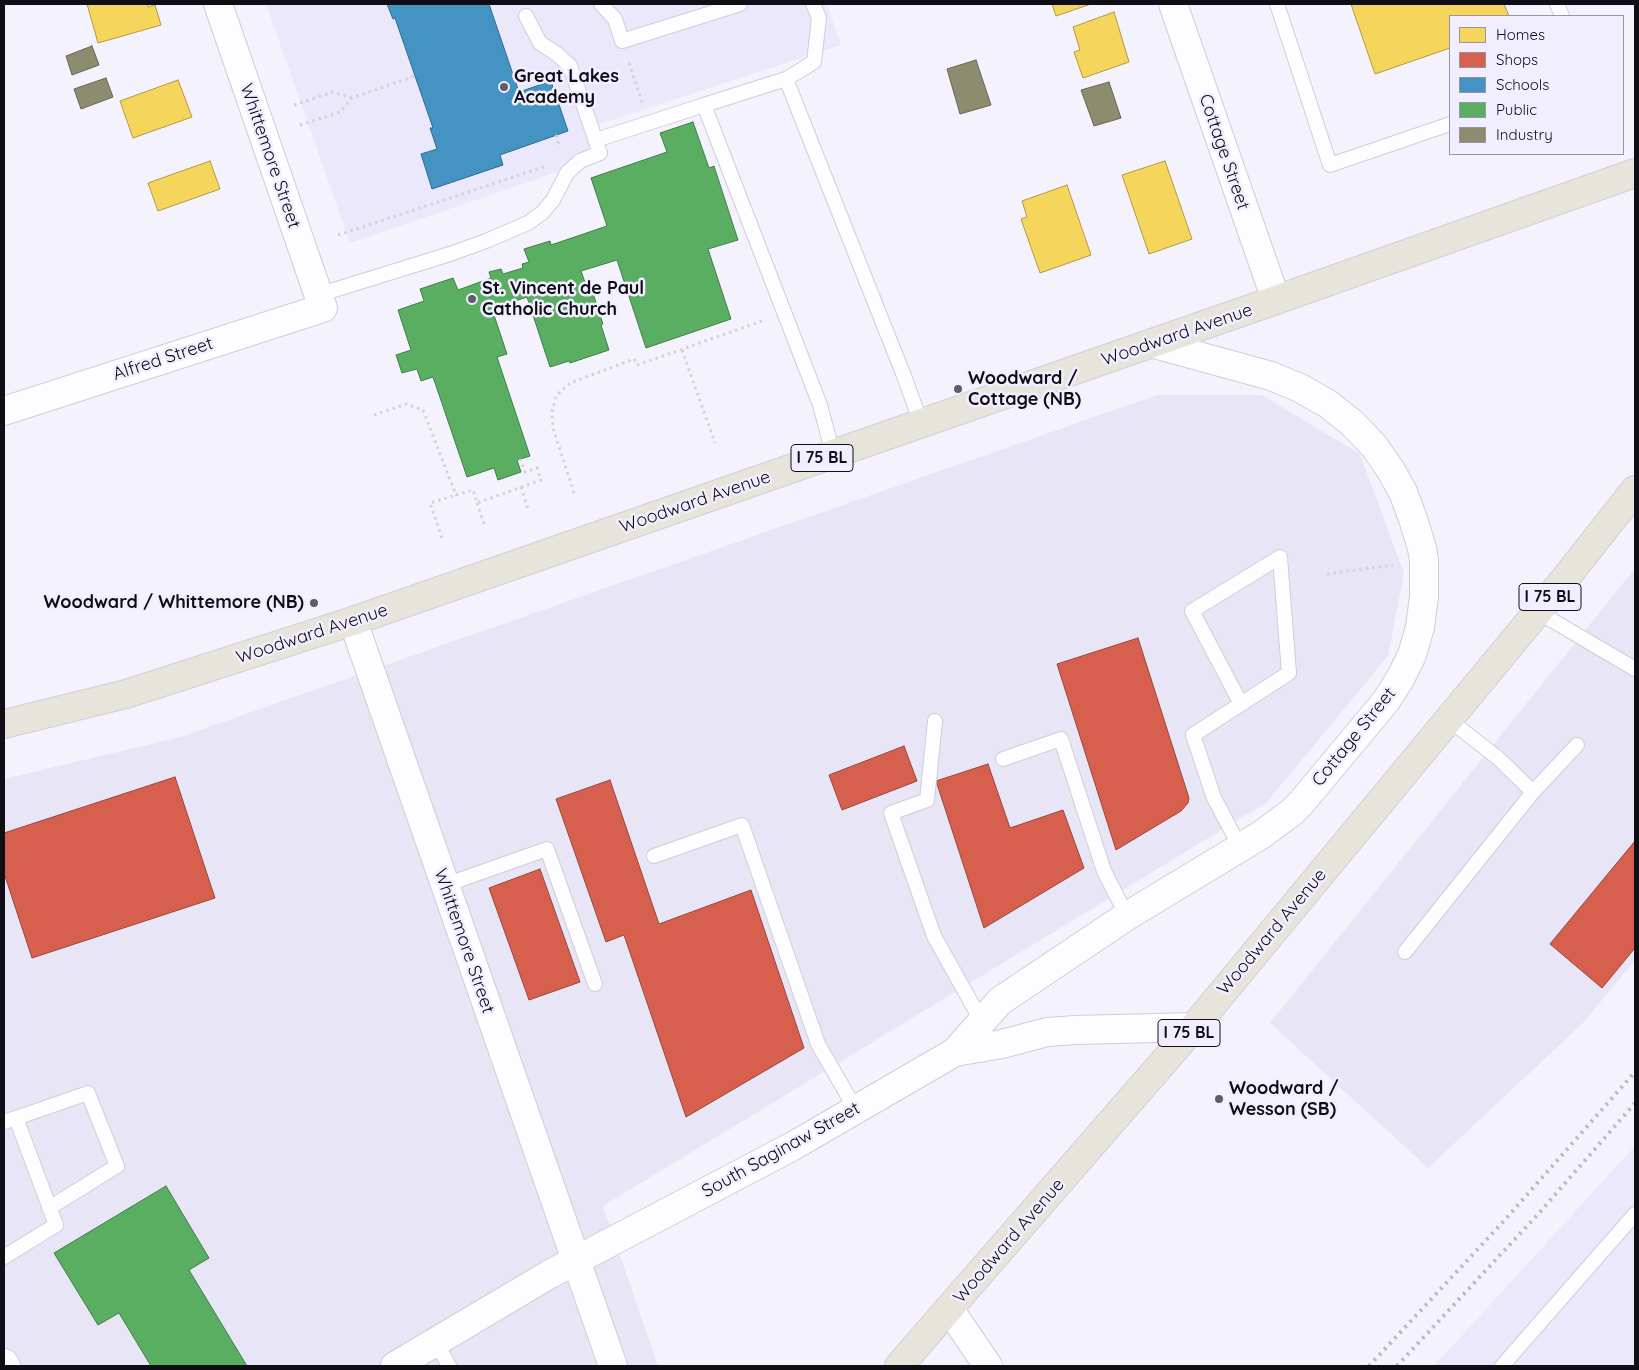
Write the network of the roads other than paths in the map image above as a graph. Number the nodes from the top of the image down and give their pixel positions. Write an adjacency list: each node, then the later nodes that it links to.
1 (218, 4): 14 (street, Whittemore Street)
2 (601, 4): 3 (lane)
3 (740, 4)
4 (814, 4): 8 (lane)
5 (1173, 4): 13 (street, Cottage Street)
6 (1276, 4): 10 (lane)
7 (526, 16): 11 (lane)
8 (786, 79): 9 (lane); 17 (lane)
9 (704, 105): 11 (lane); 18 (lane)
10 (1449, 124)
11 (596, 140): 14 (lane)
12 (1635, 173): 13 (main road, Woodward Avenue / I 75 BL)
13 (1276, 300): 15 (main road, Woodward Avenue / I 75 BL)
14 (320, 301): 16 (street, Alfred Street)
15 (1151, 343): 17 (main road, Woodward Avenue / I 75 BL); 30 (street, Cottage Street)
16 (4, 411)
17 (921, 423): 18 (main road, Woodward Avenue / I 75 BL)
18 (833, 454): 21 (main road, Woodward Avenue / I 75 BL)
19 (1633, 495): 20 (main road, Woodward Avenue / I 75 BL)
20 (1538, 612): 22 (lane); 24 (main road, Woodward Avenue / I 75 BL)
21 (353, 621): 26 (main road, Woodward Avenue / I 75 BL); 32 (street, Whittemore Street)
22 (1635, 669)
23 (1241, 704): 23 (lane); 30 (lane)
24 (1448, 719): 29 (lane); 37 (main road, Woodward Avenue / I 75 BL)
25 (935, 721): 36 (lane)
26 (4, 724)
27 (1577, 745): 29 (lane)
28 (1002, 759): 33 (lane)
29 (1533, 792): 34 (lane)
30 (1240, 848): 33 (street, Cottage Street)
31 (654, 856): 39 (lane)
32 (445, 885): 35 (lane); 44 (street, Whittemore Street)
33 (1127, 916): 36 (street, Cottage Street)
34 (1405, 952)
35 (594, 984)
36 (982, 1022): 38 (street, Cottage Street)
37 (1194, 1027): 38 (street, South Saginaw Street); 45 (main road, Woodward Avenue / I 75 BL)
38 (955, 1052): 39 (street, South Saginaw Street)
39 (856, 1110): 44 (street, South Saginaw Street)
40 (10, 1120): 41 (lane); 41 (lane)
41 (50, 1208): 43 (lane)
42 (1635, 1214): 54 (lane)
43 (4, 1257)
44 (576, 1260): 46 (street, South Saginaw Street); 51 (street, Whittemore Street)
45 (950, 1310): 52 (main road, Woodward Avenue / I 75 BL); 53 (street)
46 (436, 1342): 49 (street, South Saginaw Street); 50 (lane)
47 (4, 1363): 48 (street)
48 (6, 1366)
49 (396, 1366)
50 (450, 1366)
51 (613, 1366)
52 (899, 1366)
53 (988, 1366)
54 (1502, 1366)

